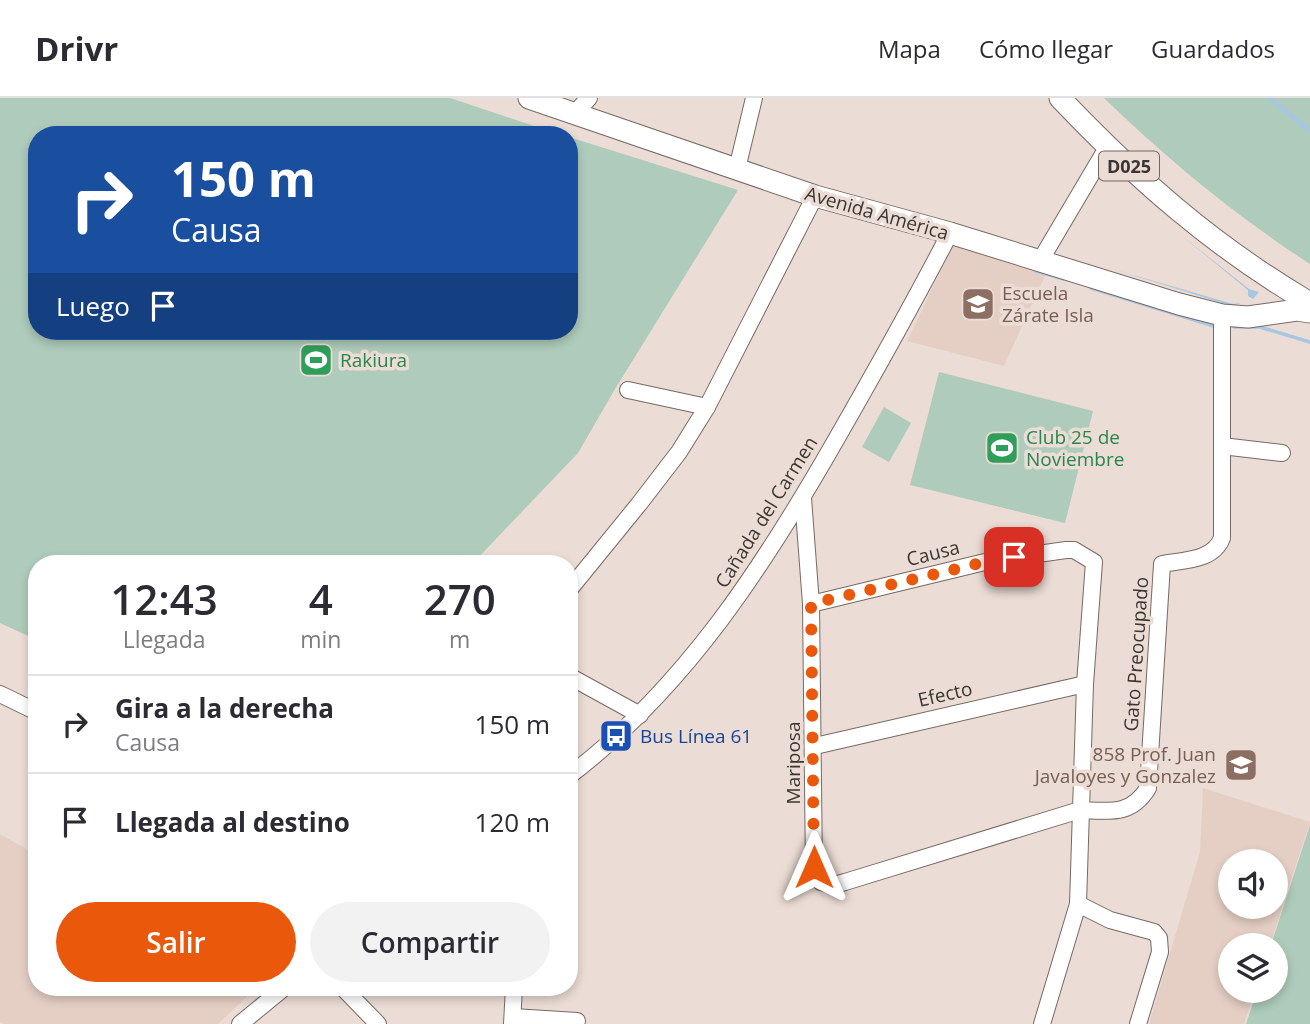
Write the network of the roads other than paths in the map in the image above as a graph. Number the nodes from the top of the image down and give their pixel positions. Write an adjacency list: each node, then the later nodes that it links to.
1 (529, 98): 5 (main road, Avenida América)
2 (589, 98): 5 (street)
3 (754, 98): 7 (street)
4 (1060, 98): 6 (main road, D025)
5 (574, 114): 7 (main road, Avenida América)
6 (1108, 146): 10 (street); 11 (main road, D025)
7 (737, 169): 8 (main road, Avenida América)
8 (815, 196): 9 (main road, Avenida América); 15 (street)
9 (950, 233): 10 (main road, Avenida América); 18 (street, Cañada del Carmen)
10 (1040, 261): 13 (main road, Avenida América)
11 (1302, 298): 13 (main road)
12 (1310, 312): 13 (main road, Avenida América)
13 (1225, 315): 16 (street, Gato Preocupado)
14 (628, 390): 15 (street)
15 (707, 407): 19 (street)
16 (1222, 446): 17 (street); 28 (street, Gato Preocupado)
17 (1282, 453)
18 (803, 498): 20 (street, Mariposa); 25 (street, Cañada del Carmen)
19 (578, 579)
20 (811, 604): 22 (street, Causa); 26 (street, Mariposa)
21 (578, 681): 25 (street)
22 (1085, 684): 26 (street, Efecto); 28 (street)
23 (0, 694): 24 (street)
24 (28, 708)
25 (640, 715): 27 (street, Cañada del Carmen)
26 (814, 746): 28 (street, Mariposa)
27 (578, 769)
28 (1080, 810): 29 (street)
29 (1078, 904): 37 (street); 38 (street)
30 (274, 996): 35 (street)
31 (351, 996): 36 (street)
32 (514, 996): 33 (street)
33 (513, 1020): 34 (street)
34 (577, 1021)
35 (240, 1024)
36 (378, 1024)
37 (1042, 1024)
38 (1138, 1024)

